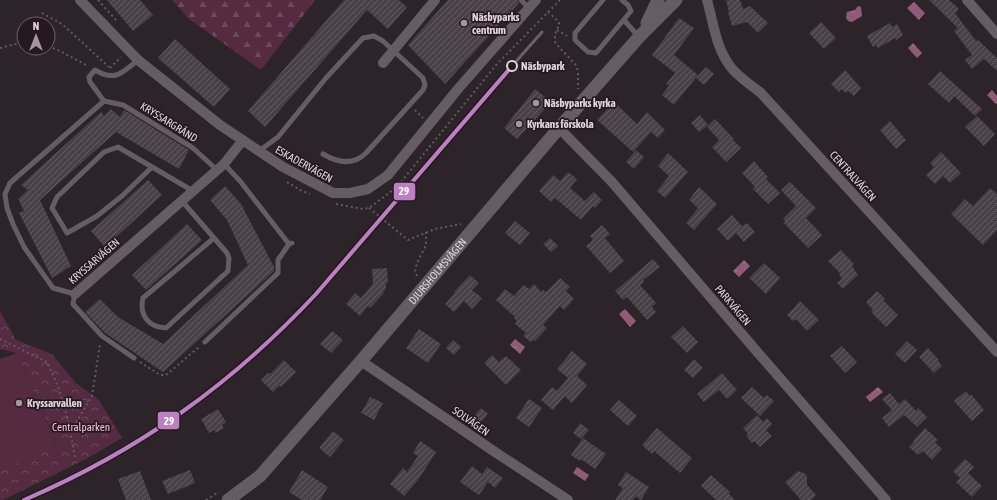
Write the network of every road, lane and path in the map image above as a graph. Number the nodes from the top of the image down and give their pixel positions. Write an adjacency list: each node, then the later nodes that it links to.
1 (80, 0): 21 (street, ESKADERVÄGEN)
2 (435, 0): 20 (street)
3 (560, 0): 12 (path)
4 (603, 0): 14 (lane)
5 (622, 0): 14 (lane)
6 (658, 0): 16 (street, DJURSHOLMSVÄGEN)
7 (676, 0): 16 (street, DJURSHOLMSVÄGEN)
8 (700, 0): 11 (street, CENTRALVÄGEN)
9 (967, 0): 15 (street)
10 (527, 2): 30 (street, ESKADERVÄGEN)
11 (708, 4): 49 (street, CENTRALVÄGEN)
12 (548, 12): 23 (path); 27 (path)
13 (42, 13): 26 (path)
14 (624, 20): 16 (lane)
15 (997, 34)
16 (640, 36): 31 (street, DJURSHOLMSVÄGEN)
17 (16, 44): 18 (path)
18 (0, 48)
19 (56, 49): 24 (path)
20 (393, 50): 22 (street); 29 (lane); 33 (lane)
21 (138, 60): 26 (lane); 32 (street, ESKADERVÄGEN)
22 (384, 63)
23 (495, 65): 25 (path); 37 (path)
24 (88, 67)
25 (500, 69)
26 (118, 74): 28 (lane)
27 (577, 92)
28 (104, 101): 36 (lane, KRYSSARGRÄND); 45 (lane, KRYSSARVÄGEN)
29 (409, 105): 30 (path); 34 (lane)
30 (436, 115): 33 (street, ESKADERVÄGEN)
31 (559, 128): 44 (street, DJURSHOLMSVÄGEN); 56 (street, PARKVÄGEN)
32 (242, 140): 33 (street, ESKADERVÄGEN); 36 (street, KRYSSARVÄGEN)
33 (259, 151)
34 (323, 154)
35 (152, 167): 35 (lane); 38 (lane)
36 (221, 167): 38 (street, KRYSSARVÄGEN); 48 (lane, KRYSSARGRÄND)
37 (397, 187)
38 (193, 191): 39 (street, KRYSSARVÄGEN)
39 (182, 201): 43 (lane); 45 (street, KRYSSARVÄGEN)
40 (369, 208): 42 (path)
41 (468, 223): 42 (path)
42 (426, 232): 44 (path)
43 (214, 238): 43 (lane)
44 (426, 284): 51 (street, DJURSHOLMSVÄGEN)
45 (75, 294): 46 (lane)
46 (102, 336): 50 (lane); 52 (path)
47 (0, 339): 52 (path)
48 (205, 342): 50 (path)
49 (997, 352)
50 (134, 358)
51 (361, 361): 54 (street, DJURSHOLMSVÄGEN); 55 (street, SOLVÄGEN)
52 (70, 432): 53 (path)
53 (75, 457)
54 (228, 500)
55 (568, 500)
56 (886, 500)

